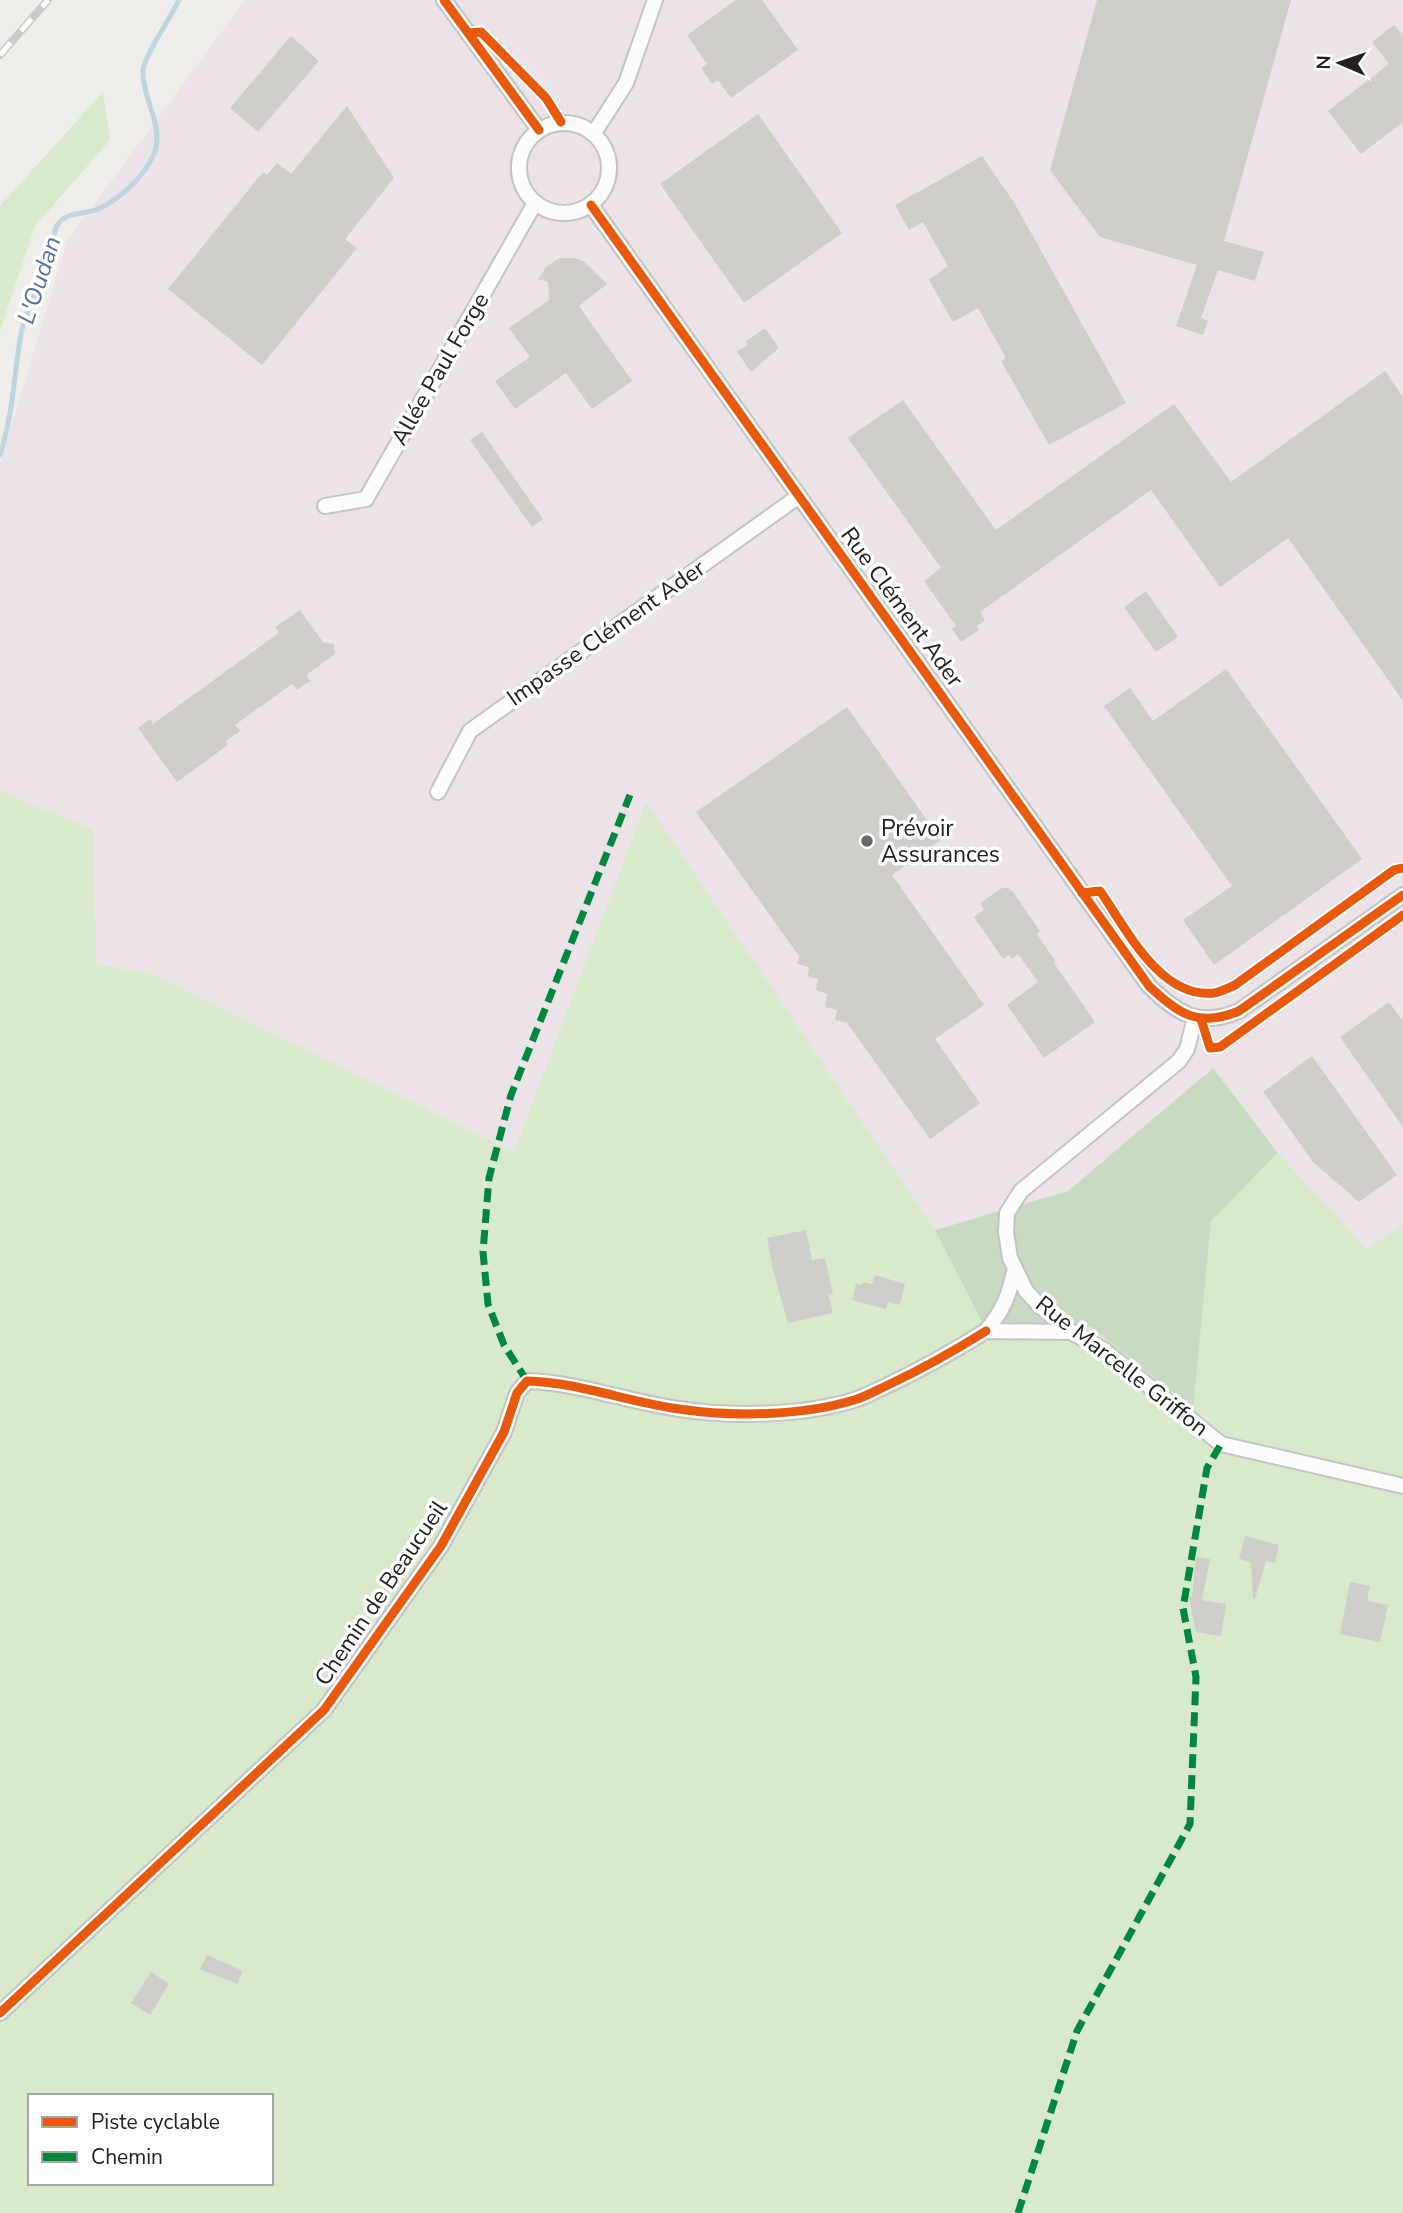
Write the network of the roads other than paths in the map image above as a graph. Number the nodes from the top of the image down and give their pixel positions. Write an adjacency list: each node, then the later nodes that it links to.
1 (444, 0): 3 (street)
2 (655, 0): 4 (street)
3 (539, 130): 4 (street); 5 (street)
4 (594, 133): 6 (street)
5 (536, 203): 6 (street); 8 (street, Allée Paul Forge)
6 (591, 205): 7 (street, Rue Clément Ader)
7 (799, 496): 9 (street, Impasse Clément Ader); 11 (street, Rue Clément Ader)
8 (325, 506)
9 (438, 792)
10 (1403, 895): 11 (street)
11 (1195, 1018): 12 (street, Rue Marcelle Griffon)
12 (1014, 1268): 13 (street, Chemin de Beaucueil); 14 (street, Rue Marcelle Griffon)
13 (986, 1331): 14 (street); 16 (street, Chemin de Beaucueil)
14 (1071, 1332): 15 (street, Rue Marcelle Griffon)
15 (1403, 1486)
16 (0, 2013)

